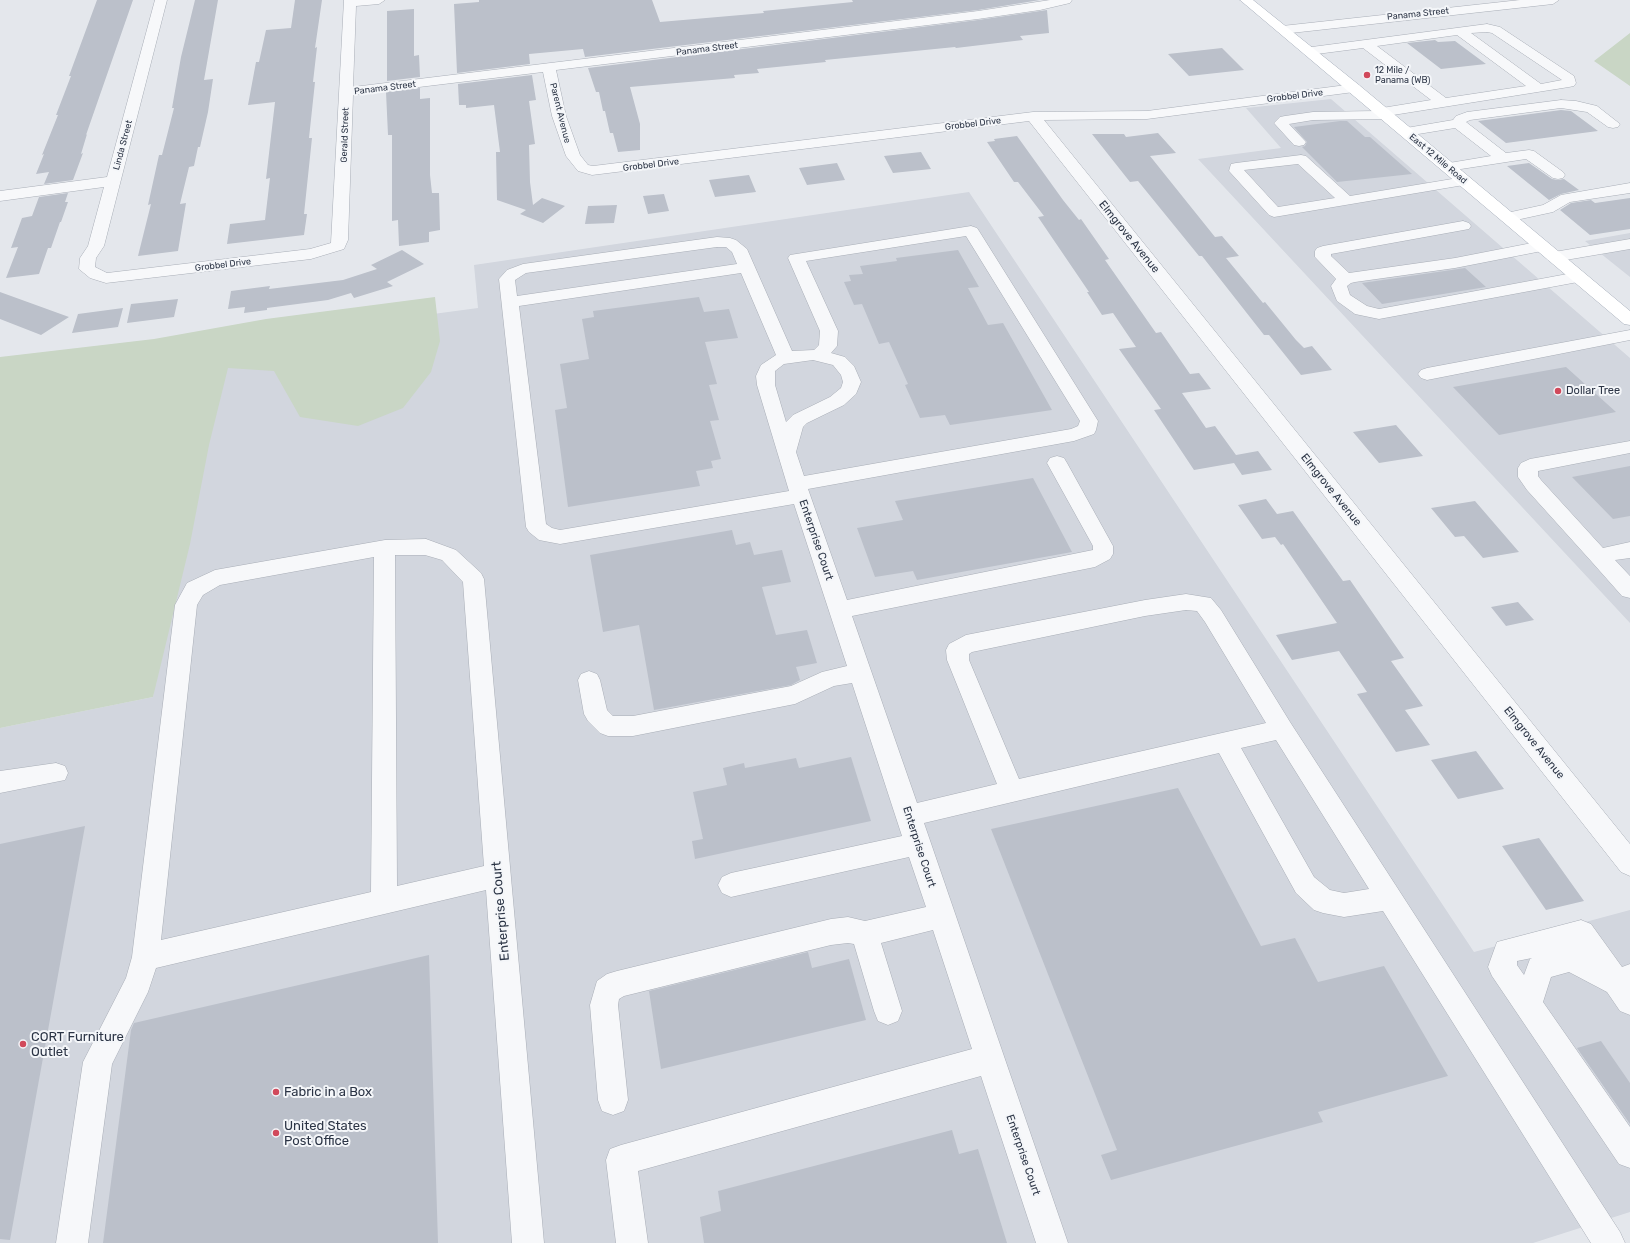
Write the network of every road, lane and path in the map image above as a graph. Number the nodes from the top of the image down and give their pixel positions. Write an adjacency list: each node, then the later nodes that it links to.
1 (161, 0): 26 (street, Linda Street)
2 (379, 0): 6 (street)
3 (1066, 0): 11 (street, Panama Street)
4 (1246, 0): 7 (main road, East 12 Mile Road)
5 (1554, 0): 7 (street, Panama Street)
6 (350, 2): 14 (street, Gerald Street)
7 (1282, 30): 10 (main road, East 12 Mile Road)
8 (1459, 31): 9 (street); 13 (street); 13 (street)
9 (1365, 43): 10 (street); 15 (street)
10 (1309, 51): 12 (main road, East 12 Mile Road)
11 (549, 68): 14 (street, Panama Street); 24 (street, Parent Avenue)
12 (1354, 88): 16 (main road, East 12 Mile Road); 17 (street, Grobbel Drive)
13 (1538, 88): 15 (street)
14 (346, 92): 35 (street, Gerald Street)
15 (1442, 102): 16 (street)
16 (1384, 113): 20 (main road, East 12 Mile Road); 21 (street)
17 (1033, 116): 24 (street, Grobbel Drive); 66 (street, Elmgrove Avenue)
18 (1458, 123): 19 (street); 20 (street); 22 (street)
19 (1613, 124)
20 (1406, 132): 23 (main road, East 12 Mile Road)
21 (1299, 142)
22 (1503, 158): 23 (street); 25 (street)
23 (1448, 167): 27 (main road, East 12 Mile Road)
24 (592, 171)
25 (1558, 175)
26 (113, 181): 29 (street); 40 (street, Linda Street)
27 (1464, 181): 30 (street); 31 (main road, East 12 Mile Road)
28 (1630, 188): 31 (street)
29 (0, 196)
30 (1347, 201): 30 (street)
31 (1507, 217): 36 (main road, East 12 Mile Road)
32 (1463, 226): 33 (street)
33 (1420, 233): 37 (street); 41 (street)
34 (1630, 244): 36 (street)
35 (338, 246): 40 (street, Grobbel Drive)
36 (1548, 251): 37 (street); 39 (main road, East 12 Mile Road)
37 (1454, 263): 41 (street)
38 (747, 267): 42 (street); 42 (street); 46 (street)
39 (1578, 277): 41 (street); 43 (main road, East 12 Mile Road)
40 (106, 278)
41 (1345, 279)
42 (509, 302): 51 (street)
43 (1630, 320)
44 (1630, 335): 47 (street)
45 (819, 355): 46 (street, Enterprise Court); 49 (street, Enterprise Court); 51 (street)
46 (786, 358): 49 (street, Enterprise Court)
47 (1427, 374)
48 (1630, 447): 54 (street)
49 (786, 452): 51 (street, Enterprise Court)
50 (1057, 463): 56 (street)
51 (800, 490): 56 (street, Enterprise Court)
52 (385, 548): 67 (street, Enterprise Court); 70 (street); 73 (street)
53 (1630, 550): 54 (street)
54 (1598, 556): 55 (street)
55 (1630, 590)
56 (840, 610): 57 (street, Enterprise Court)
57 (861, 672): 58 (street); 64 (street, Enterprise Court)
58 (589, 680)
59 (1282, 729): 60 (street); 63 (street); 69 (street)
60 (1225, 742): 63 (street); 69 (street)
61 (56, 773): 62 (street)
62 (0, 782)
63 (1012, 791): 64 (street)
64 (909, 816): 65 (street, Enterprise Court)
65 (918, 844): 68 (street); 71 (street, Enterprise Court)
66 (1630, 864)
67 (498, 875): 70 (street); 81 (street, Enterprise Court)
68 (731, 885)
69 (1390, 898): 84 (street)
70 (384, 901): 73 (street)
71 (942, 915): 72 (street); 77 (street, Enterprise Court)
72 (865, 934): 76 (street); 78 (street)
73 (146, 957): 80 (street)
74 (1625, 987): 75 (street); 75 (street)
75 (1528, 1005): 79 (street)
76 (888, 1011)
77 (990, 1059): 82 (street); 83 (street, Enterprise Court)
78 (613, 1100)
79 (1630, 1153)
80 (72, 1243)
81 (528, 1243)
82 (632, 1243)
83 (1052, 1243)
84 (1610, 1243)

